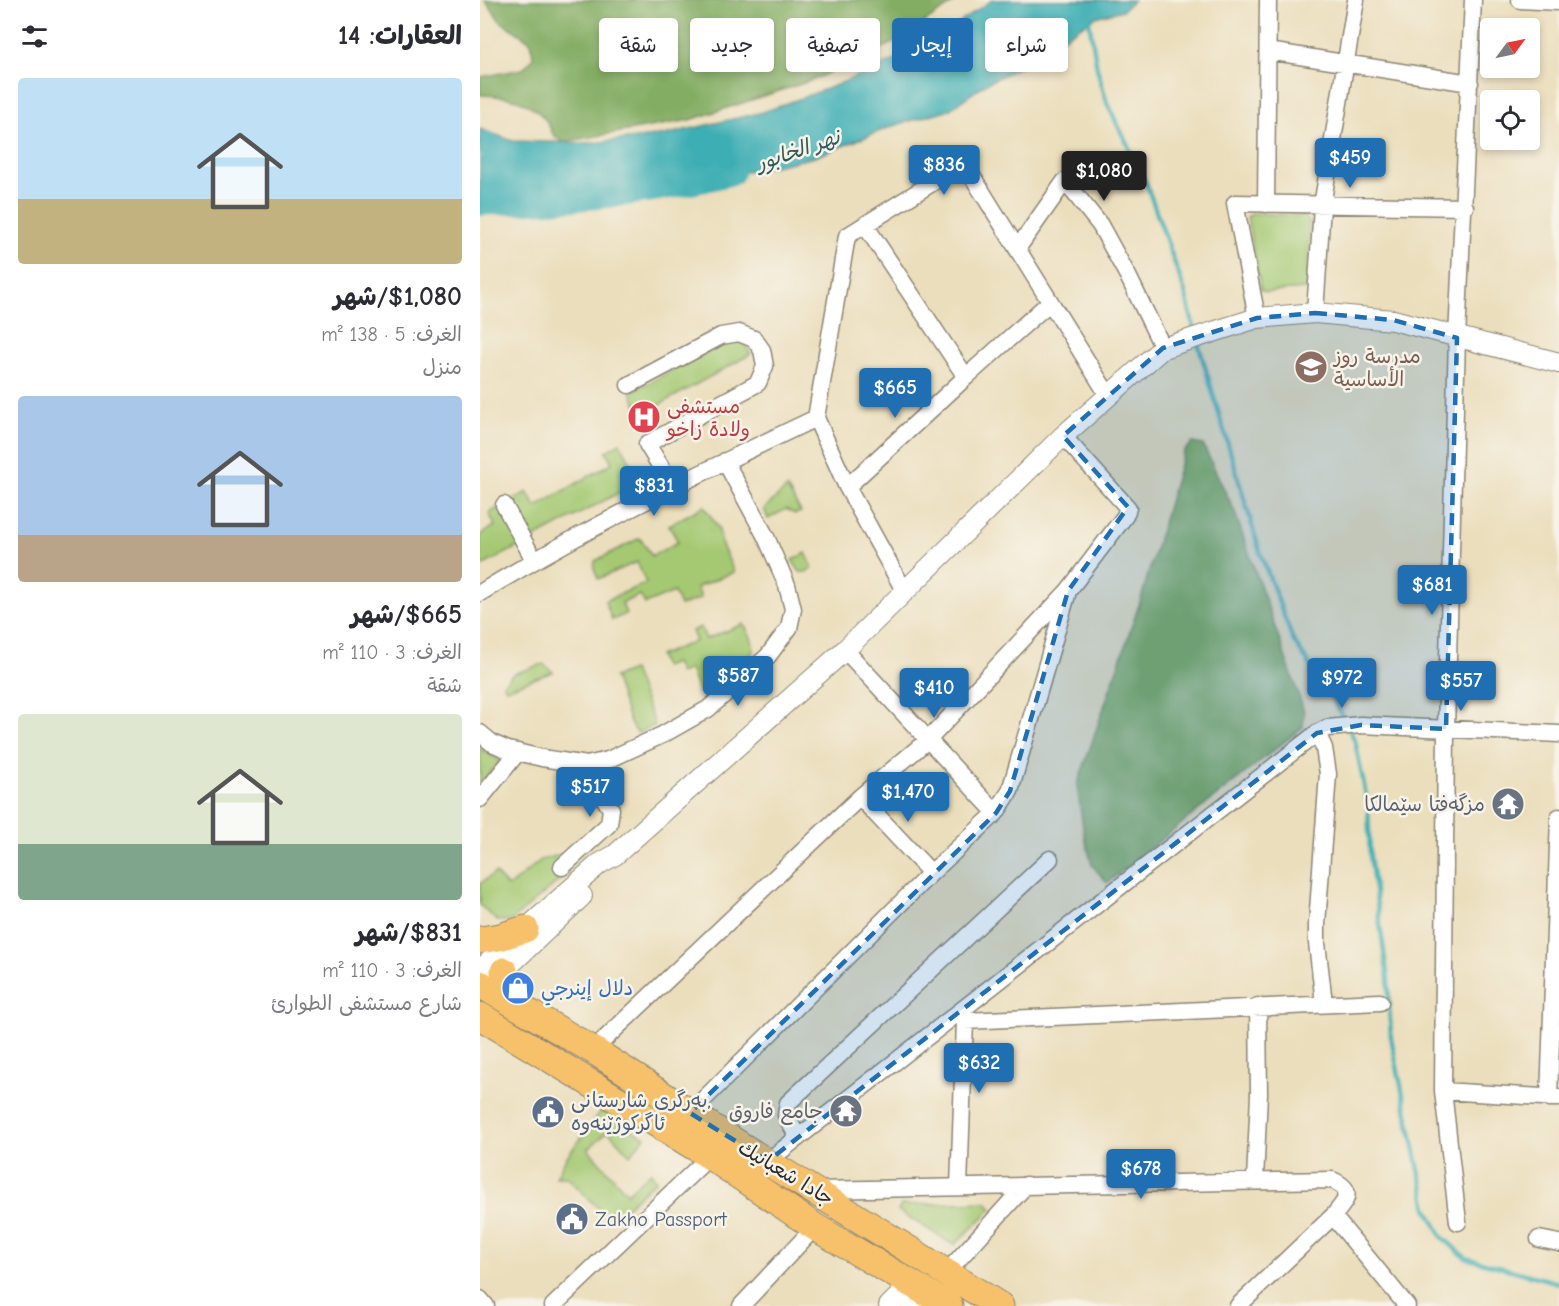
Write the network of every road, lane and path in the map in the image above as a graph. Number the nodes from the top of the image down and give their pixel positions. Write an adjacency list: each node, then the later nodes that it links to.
1 (1268, 0): 6 (street)
2 (1356, 0): 7 (street)
3 (1473, 0): 8 (street)
4 (1520, 0): 5 (street)
5 (1559, 2)
6 (1268, 51): 7 (street); 9 (street)
7 (1345, 65): 8 (street); 10 (street)
8 (1470, 83): 11 (street)
9 (1266, 204): 10 (street); 16 (street)
10 (1322, 206): 11 (street); 15 (street)
11 (1464, 207): 17 (street)
12 (865, 225): 13 (street); 20 (street); 23 (street)
13 (1017, 249): 14 (street); 18 (street)
14 (1050, 302): 20 (street); 22 (street)
15 (1315, 313): 16 (street); 17 (street)
16 (1250, 320): 18 (street)
17 (1457, 338): 19 (street); 34 (street)
18 (1163, 348): 22 (street)
19 (1559, 363)
20 (966, 377): 26 (street)
21 (629, 385): 27 (street)
22 (1108, 395): 24 (street)
23 (816, 418): 25 (street); 26 (street)
24 (1063, 436): 30 (street); 31 (street)
25 (725, 461): 27 (street); 40 (street)
26 (847, 487): 31 (street)
27 (670, 489): 29 (street)
28 (504, 505): 29 (street)
29 (534, 560): 32 (street)
30 (1068, 591): 38 (street); 43 (street)
31 (905, 592): 33 (street)
32 (480, 593)
33 (845, 650): 38 (street); 45 (street)
34 (1446, 729): 35 (street); 37 (street); 58 (street)
35 (1322, 730): 53 (street); 55 (street)
36 (480, 733): 39 (street)
37 (1559, 735)
38 (929, 739): 41 (street); 43 (street)
39 (518, 752): 40 (street); 42 (street)
40 (576, 764): 47 (street)
41 (860, 797): 48 (street); 57 (street)
42 (480, 799)
43 (996, 813): 48 (street)
44 (1559, 817): 59 (street)
45 (615, 855): 49 (street); 51 (street)
46 (1050, 859): 61 (street)
47 (562, 867)
48 (931, 873): 60 (street)
49 (525, 929): 50 (highway); 51 (street)
50 (480, 940)
51 (485, 984): 56 (street); 57 (highway, جادا شعبانيك)
52 (1380, 1002): 53 (street)
53 (1324, 1003): 54 (street)
54 (1258, 1006): 55 (street); 64 (street)
55 (962, 1016): 61 (street); 66 (street)
56 (489, 1021): 62 (highway, جادا شعبانيك)
57 (592, 1050): 60 (highway, جادا شعبانيك)
58 (1443, 1090): 59 (street); 69 (street)
59 (1554, 1098)
60 (690, 1113): 63 (highway, جادا شعبانيك)
61 (798, 1138): 63 (street)
62 (710, 1156): 70 (highway, جادا شعبانيك); 77 (street)
63 (768, 1161): 67 (highway, جادا شعبانيك)
64 (1255, 1181): 65 (street); 68 (street)
65 (1026, 1185): 66 (street); 73 (street)
66 (959, 1187): 67 (street)
67 (815, 1190): 73 (highway, جادا شعبانيك)
68 (1333, 1216): 82 (street); 83 (street)
69 (1458, 1222)
70 (815, 1227): 74 (highway, جادا شعبانيك); 78 (street)
71 (1539, 1239): 72 (street)
72 (1559, 1243)
73 (946, 1273): 81 (highway, جادا شعبانيك)
74 (915, 1294): 79 (street); 80 (highway, جادا شعبانيك)
75 (480, 1299): 76 (street)
76 (486, 1306)
77 (553, 1306)
78 (741, 1306)
79 (889, 1306)
80 (949, 1306)
81 (1000, 1306)
82 (1238, 1306)
83 (1407, 1306)

